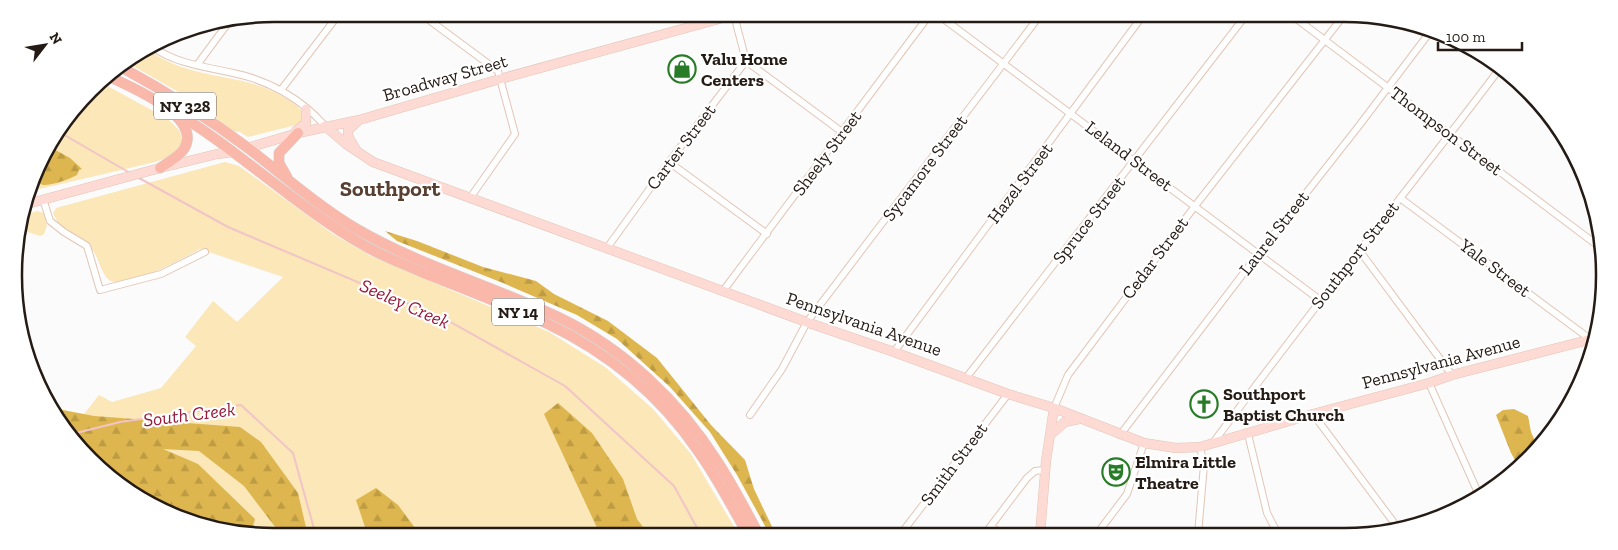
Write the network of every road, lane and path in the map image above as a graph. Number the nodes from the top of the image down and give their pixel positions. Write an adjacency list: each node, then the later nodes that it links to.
1 (333, 22): 24 (street)
2 (432, 22): 21 (street)
3 (706, 22): 21 (main road, Broadway Street)
4 (737, 22): 16 (street)
5 (924, 22): 30 (street, Sheely Street)
6 (949, 22): 17 (street, Leland Street)
7 (1035, 22): 17 (street, Sycamore Street)
8 (1138, 22): 27 (street, Hazel Street)
9 (1240, 22): 36 (street, Spruce Street)
10 (1301, 22): 14 (street, Thompson Street)
11 (1339, 22): 14 (street, Cedar Street)
12 (225, 27): 18 (street)
13 (1426, 37): 23 (street, Laurel Street)
14 (1326, 40): 23 (street, Thompson Street); 44 (street, Cedar Street)
15 (158, 51): 18 (street, Pennsylvania Avenue)
16 (746, 61): 30 (street); 37 (street, Carter Street)
17 (1004, 64): 27 (street, Leland Street); 53 (street, Sycamore Street)
18 (197, 65): 24 (street, Pennsylvania Avenue)
19 (127, 71): 33 (main road, NY 328)
20 (1496, 74): 32 (street, Southport Street)
21 (500, 79): 28 (main road, Broadway Street); 40 (street)
22 (115, 80): 26 (main road, NY 328)
23 (1388, 87): 32 (street, Thompson Street); 50 (street, Laurel Street)
24 (281, 90): 25 (street, Pennsylvania Avenue)
25 (306, 108): 29 (street, Pennsylvania Avenue); 31 (main road)
26 (170, 109): 34 (main road, NY 328); 38 (main road)
27 (1072, 113): 36 (street, Leland Street); 56 (street, Hazel Street)
28 (359, 120): 29 (main road, Broadway Street); 35 (main road)
29 (325, 126): 31 (main road, Broadway Street); 35 (main road, Pennsylvania Avenue)
30 (842, 132): 45 (street, Sheely Street)
31 (295, 134): 33 (main road, Broadway Street); 39 (main road)
32 (1450, 135): 41 (street, Southport Street); 46 (street, Thompson Street)
33 (246, 148): 34 (main road, Broadway Street); 39 (main road, NY 14)
34 (233, 152): 38 (main road, Broadway Street); 75 (main road, NY 14)
35 (358, 152): 40 (main road, Pennsylvania Avenue)
36 (1134, 161): 44 (street, Leland Street); 58 (street, Spruce Street)
37 (669, 162): 45 (street); 47 (street, Carter Street)
38 (160, 168): 42 (main road, Broadway Street)
39 (290, 182): 76 (main road, NY 14)
40 (470, 198): 47 (main road, Pennsylvania Avenue)
41 (1400, 198): 48 (street, Southport Street); 54 (street, Yale Street)
42 (43, 199): 43 (main road, Broadway Street); 49 (street)
43 (34, 202)
44 (1195, 206): 50 (street, Leland Street); 61 (street, Cedar Street)
45 (767, 234): 51 (street, Sheely Street)
46 (1593, 241)
47 (607, 248): 51 (main road, Pennsylvania Avenue)
48 (1359, 250): 52 (street, Southport Street); 57 (street)
49 (205, 252)
50 (1259, 253): 52 (street, Leland Street); 67 (street, Laurel Street)
51 (723, 291): 53 (main road, Pennsylvania Avenue)
52 (1320, 300): 69 (street, Southport Street)
53 (807, 322): 56 (main road, Pennsylvania Avenue); 63 (street, Sycamore Street)
54 (1588, 335)
55 (1587, 341): 57 (main road, Pennsylvania Avenue)
56 (894, 352): 58 (main road, Pennsylvania Avenue)
57 (1452, 375): 59 (main road, Pennsylvania Avenue)
58 (966, 378): 60 (main road, Pennsylvania Avenue)
59 (1429, 383): 62 (main road, Pennsylvania Avenue); 72 (street)
60 (1008, 394): 61 (main road, Pennsylvania Avenue); 77 (street, Smith Street)
61 (1054, 408): 64 (main road, Pennsylvania Avenue); 66 (main road, Cedar Street)
62 (1313, 414): 65 (main road, Pennsylvania Avenue); 73 (street)
63 (750, 415)
64 (1080, 419): 66 (main road); 67 (main road, Pennsylvania Avenue)
65 (1248, 434): 69 (main road, Pennsylvania Avenue); 82 (street)
66 (1050, 435): 71 (main road, Cedar Street)
67 (1120, 435): 68 (main road, Pennsylvania Avenue)
68 (1144, 443): 70 (main road, Pennsylvania Avenue); 80 (street)
69 (1212, 444): 70 (main road, Pennsylvania Avenue)
70 (1200, 447): 81 (street)
71 (1045, 470): 74 (street); 79 (main road, Cedar Street)
72 (1477, 489)
73 (1394, 523)
74 (991, 526): 78 (street)
75 (744, 528)
76 (755, 528)
77 (905, 528)
78 (993, 528)
79 (1041, 528)
80 (1101, 528)
81 (1199, 528)
82 (1274, 528)

